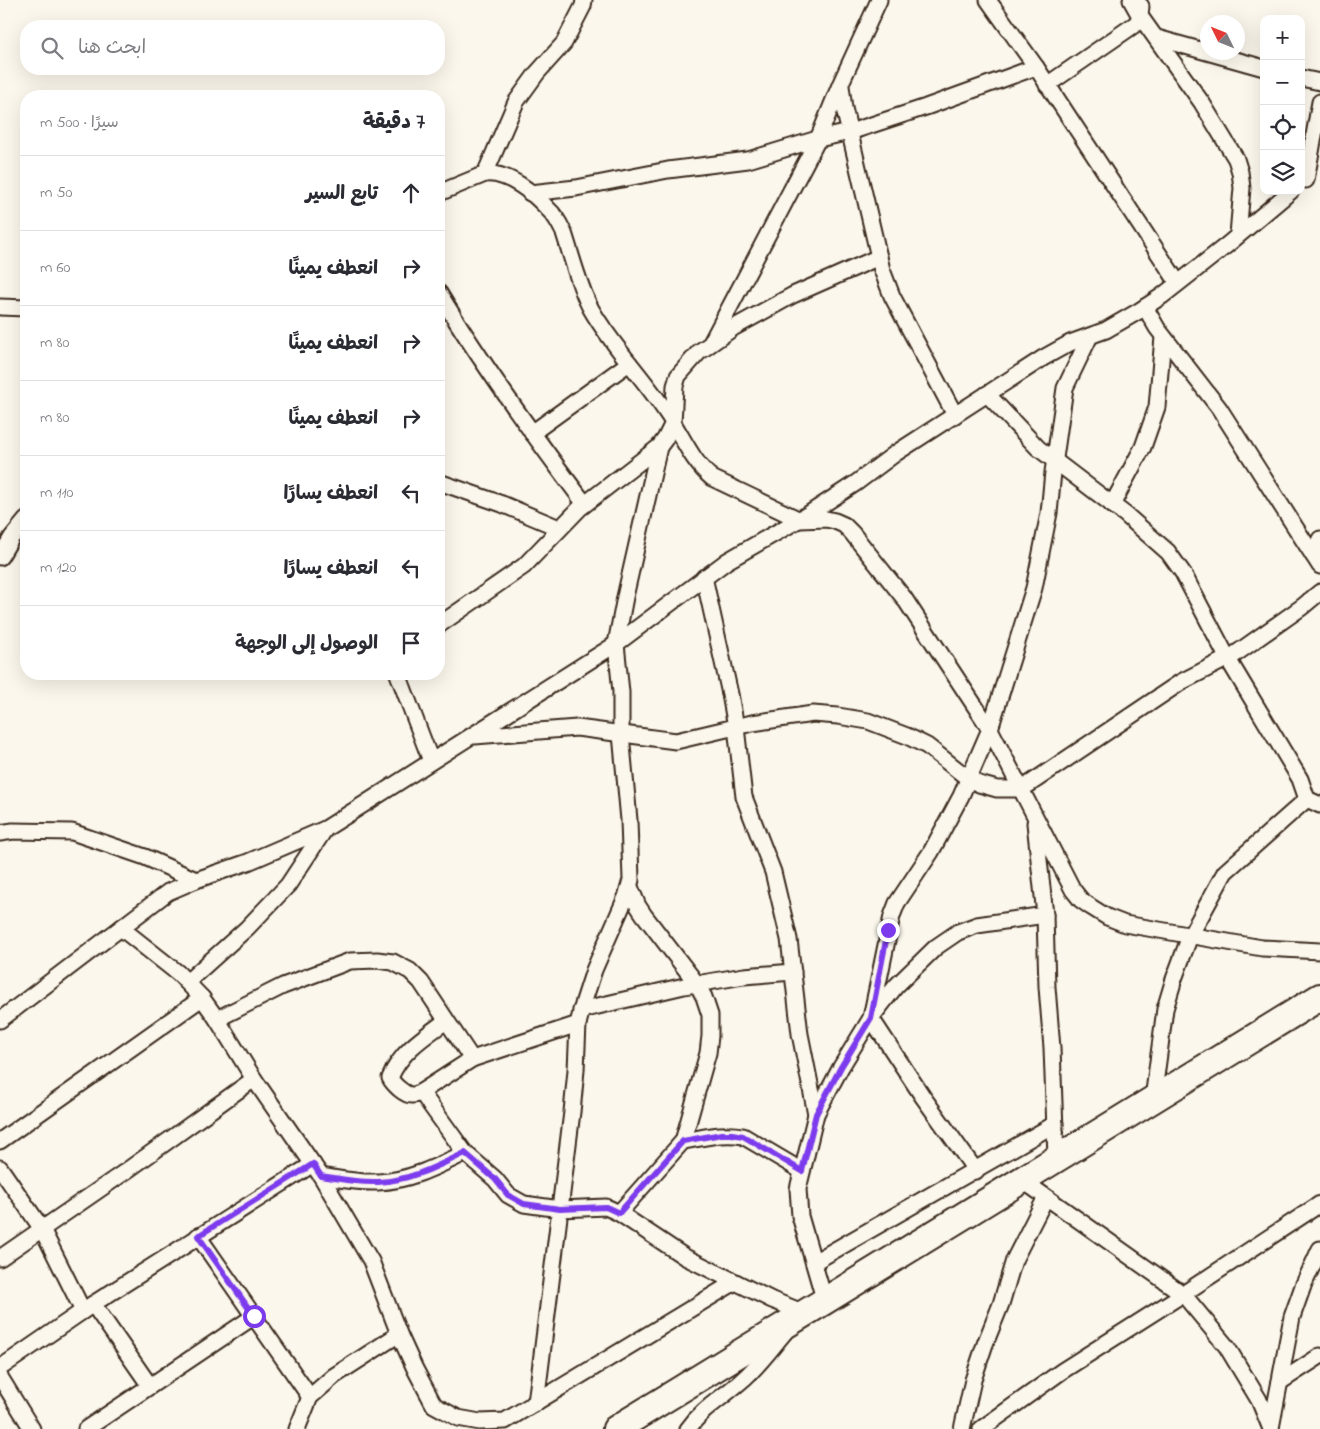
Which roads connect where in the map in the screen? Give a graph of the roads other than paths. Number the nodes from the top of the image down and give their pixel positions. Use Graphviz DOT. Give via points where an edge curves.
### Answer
graph roads {
  1 [pos="584,0"];
  2 [pos="879,0"];
  3 [pos="988,0"];
  4 [pos="1131,0"];
  5 [pos="1142,0"];
  6 [pos="1140,16"];
  7 [pos="1158,38"];
  8 [pos="1036,67"];
  9 [pos="1260,67"];
  10 [pos="1305,79"];
  11 [pos="1320,82"];
  12 [pos="840,85"];
  13 [pos="1048,85"];
  14 [pos="1320,102"];
  15 [pos="850,132"];
  16 [pos="818,139"];
  17 [pos="1320,171"];
  18 [pos="485,174"];
  19 [pos="1305,177"];
  20 [pos="1305,181"];
  21 [pos="445,191"];
  22 [pos="530,192"];
  23 [pos="1286,195"];
  24 [pos="1238,235"];
  25 [pos="879,257"];
  26 [pos="1178,283"];
  27 [pos="445,303"];
  28 [pos="1145,307"];
  29 [pos="0,308"];
  30 [pos="20,308"];
  31 [pos="1090,336"];
  32 [pos="1164,337"];
  33 [pos="710,345"];
  34 [pos="629,363"];
  35 [pos="987,394"];
  36 [pos="954,415"];
  37 [pos="674,423"];
  38 [pos="532,433"];
  39 [pos="659,447"];
  40 [pos="1054,462"];
  41 [pos="445,484"];
  42 [pos="585,504"];
  43 [pos="1112,506"];
  44 [pos="800,520"];
  45 [pos="20,527"];
  46 [pos="559,528"];
  47 [pos="1320,538"];
  48 [pos="0,557"];
  49 [pos="1317,561"];
  50 [pos="704,577"];
  51 [pos="1320,592"];
  52 [pos="445,620"];
  53 [pos="616,644"];
  54 [pos="1228,658"];
  55 [pos="400,680"];
  56 [pos="736,726"];
  57 [pos="990,729"];
  58 [pos="621,734"];
  59 [pos="471,737"];
  60 [pos="431,761"];
  61 [pos="969,779"];
  62 [pos="1022,789"];
  63 [pos="1314,802"];
  64 [pos="1034,812"];
  65 [pos="325,829"];
  66 [pos="0,833"];
  67 [pos="196,880"];
  68 [pos="630,887"];
  69 [pos="1045,915"];
  70 [pos="121,928"];
  71 [pos="1190,936"];
  72 [pos="1320,951"];
  73 [pos="793,972"];
  74 [pos="187,982"];
  75 [pos="697,984"];
  76 [pos="1320,997"];
  77 [pos="202,998"];
  78 [pos="2,1013"];
  79 [pos="580,1017"];
  80 [pos="871,1018"];
  81 [pos="217,1019"];
  82 [pos="446,1021"];
  83 [pos="472,1059"];
  84 [pos="254,1079"];
  85 [pos="422,1092"];
  86 [pos="1153,1099"];
  87 [pos="816,1114"];
  88 [pos="1055,1124"];
  89 [pos="0,1141"];
  90 [pos="683,1141"];
  91 [pos="465,1153"];
  92 [pos="1056,1158"];
  93 [pos="0,1168"];
  94 [pos="317,1170"];
  95 [pos="802,1171"];
  96 [pos="976,1171"];
  97 [pos="1022,1180"];
  98 [pos="1046,1197"];
  99 [pos="1320,1204"];
  100 [pos="560,1209"];
  101 [pos="619,1213"];
  102 [pos="42,1229"];
  103 [pos="198,1236"];
  104 [pos="1320,1249"];
  105 [pos="0,1258"];
  106 [pos="814,1262"];
  107 [pos="735,1282"];
  108 [pos="1183,1294"];
  109 [pos="88,1308"];
  110 [pos="808,1312"];
  111 [pos="254,1316"];
  112 [pos="399,1334"];
  113 [pos="1320,1356"];
  114 [pos="0,1368"];
  115 [pos="0,1377"];
  116 [pos="1280,1382"];
  117 [pos="150,1386"];
  118 [pos="310,1398"];
  119 [pos="536,1403"];
  120 [pos="32,1429"];
  121 [pos="86,1429"];
  122 [pos="297,1429"];
  123 [pos="616,1429"];
  124 [pos="688,1429"];
  125 [pos="962,1429"];
  126 [pos="981,1429"];
  127 [pos="1271,1429"];
  1 -- 18 [label="street" via="564,43 516,102"];
  2 -- 12 [label="street"];
  3 -- 8 [label="street"];
  4 -- 6 [label="street"];
  5 -- 6 [label="street"];
  6 -- 7 [label="street"];
  6 -- 13 [label="street" via="1130,29"];
  7 -- 9 [label="street"];
  7 -- 24 [label="street" via="1236,159 1242,188"];
  8 -- 13 [label="street"];
  8 -- 15 [label="street"];
  10 -- 11 [label="street"];
  12 -- 15 [label="street"];
  12 -- 16 [label="street"];
  13 -- 26 [label="street"];
  14 -- 19 [label="street"];
  15 -- 16 [label="street"];
  15 -- 25 [label="street"];
  16 -- 22 [label="street" via="739,162 668,170 576,188"];
  16 -- 33 [label="street"];
  17 -- 20 [label="street"];
  18 -- 21 [label="street"];
  18 -- 22 [label="street" via="500,174"];
  22 -- 34 [label="street" via="549,209 564,233 591,308"];
  23 -- 24 [label="street"];
  24 -- 26 [label="street"];
  25 -- 33 [label="street" via="793,295 733,328"];
  25 -- 36 [label="street" via="892,296"];
  26 -- 28 [label="street"];
  27 -- 38 [label="street"];
  28 -- 31 [label="street"];
  28 -- 32 [label="street"];
  29 -- 30 [label="street"];
  31 -- 35 [label="street" via="1043,358"];
  31 -- 40 [label="street" via="1066,382"];
  32 -- 43 [label="street" via="1157,407 1143,447"];
  32 -- 49 [label="street" via="1218,408"];
  33 -- 37 [label="street" via="678,376"];
  34 -- 37 [label="street"];
  34 -- 38 [label="street"];
  35 -- 36 [label="street"];
  35 -- 40 [label="street"];
  36 -- 44 [label="street"];
  37 -- 39 [label="street"];
  37 -- 44 [label="street" via="696,462 712,478"];
  38 -- 42 [label="street"];
  39 -- 42 [label="street"];
  39 -- 53 [label="street"];
  40 -- 43 [label="street"];
  40 -- 57 [label="street" via="1049,513 1034,588"];
  41 -- 46 [label="street"];
  42 -- 46 [label="street"];
  43 -- 54 [label="street" via="1168,552 1184,573"];
  44 -- 50 [label="street"];
  44 -- 57 [label="street" via="835,521 852,533 904,598"];
  45 -- 48 [label="street"];
  46 -- 52 [label="street" via="524,566"];
  47 -- 49 [label="street"];
  50 -- 53 [label="street"];
  50 -- 56 [label="street"];
  51 -- 54 [label="street"];
  53 -- 58 [label="street"];
  53 -- 59 [label="street"];
  54 -- 62 [label="street" via="1181,682"];
  54 -- 63 [label="street"];
  55 -- 60 [label="street"];
  56 -- 58 [label="street" via="676,741"];
  56 -- 61 [label="street" via="813,714 868,721 927,746"];
  56 -- 73 [label="street" via="744,797 773,872 789,939"];
  57 -- 61 [label="street"];
  57 -- 62 [label="street"];
  58 -- 59 [label="street" via="570,728"];
  58 -- 68 [label="street" via="629,820"];
  59 -- 60 [label="street"];
  60 -- 65 [label="street"];
  61 -- 62 [label="street" via="997,789"];
  61 -- 80 [label="street" via="931,852 897,903 888,930"];
  62 -- 64 [label="street"];
  63 -- 71 [label="street" via="1225,872"];
  64 -- 69 [label="street"];
  64 -- 71 [label="street" via="1068,882 1081,900 1125,924"];
  65 -- 67 [label="street"];
  65 -- 74 [label="street" via="288,885"];
  66 -- 67 [label="street" via="72,832"];
  67 -- 70 [label="street" via="168,892"];
  68 -- 75 [label="street" via="644,915"];
  68 -- 79 [label="street" via="594,970"];
  69 -- 80 [label="street" via="977,925 948,938 908,973"];
  69 -- 88 [label="street"];
  70 -- 74 [label="street"];
  70 -- 78 [label="street"];
  71 -- 72 [label="street" via="1262,948"];
  71 -- 86 [label="street" via="1165,1009"];
  73 -- 75 [label="street"];
  73 -- 87 [label="street" via="800,1034"];
  74 -- 77 [label="street"];
  75 -- 79 [label="street"];
  75 -- 90 [label="street" via="710,1015 710,1036"];
  76 -- 86 [label="highway"];
  77 -- 81 [label="street"];
  77 -- 89 [label="street"];
  79 -- 83 [label="street"];
  79 -- 100 [label="street"];
  80 -- 87 [label="street"];
  80 -- 96 [label="street"];
  81 -- 82 [label="street" via="283,986 350,961 377,960 393,962 410,971"];
  81 -- 84 [label="street"];
  82 -- 83 [label="street"];
  82 -- 85 [label="street" via="407,1050 390,1078 407,1093"];
  83 -- 85 [label="street"];
  84 -- 94 [label="street"];
  84 -- 102 [label="street"];
  85 -- 91 [label="street"];
  86 -- 92 [label="highway"];
  87 -- 95 [label="street"];
  88 -- 92 [label="street"];
  88 -- 96 [label="street"];
  90 -- 95 [label="street" via="722,1134 743,1136"];
  90 -- 101 [label="street"];
  91 -- 94 [label="street" via="405,1178 379,1182 354,1182"];
  91 -- 100 [label="street" via="508,1195 524,1204"];
  92 -- 97 [label="highway"];
  93 -- 102 [label="street"];
  94 -- 103 [label="street"];
  94 -- 112 [label="street" via="371,1261"];
  95 -- 106 [label="street" via="798,1189 799,1209"];
  96 -- 106 [label="street"];
  97 -- 98 [label="street"];
  97 -- 110 [label="highway"];
  98 -- 108 [label="street"];
  98 -- 125 [label="street" via="1014,1260 973,1380"];
  99 -- 108 [label="street"];
  100 -- 101 [label="street" via="606,1207"];
  100 -- 119 [label="street"];
  101 -- 107 [label="street" via="685,1257"];
  102 -- 105 [label="street"];
  102 -- 109 [label="street"];
  103 -- 109 [label="street"];
  103 -- 111 [label="street"];
  104 -- 116 [label="street" via="1292,1317"];
  106 -- 110 [label="street"];
  107 -- 110 [label="street"];
  107 -- 119 [label="street"];
  108 -- 126 [label="street" via="1062,1370"];
  108 -- 127 [label="street" via="1227,1347 1259,1400"];
  109 -- 114 [label="street"];
  109 -- 117 [label="street"];
  110 -- 123 [label="highway"];
  110 -- 124 [label="street" via="758,1366 696,1418"];
  111 -- 117 [label="street"];
  111 -- 118 [label="street"];
  112 -- 118 [label="street" via="334,1376"];
  112 -- 119 [label="street" via="434,1405 444,1412 480,1422 505,1420"];
  113 -- 116 [label="street"];
  115 -- 120 [label="street"];
  116 -- 127 [label="street"];
  117 -- 121 [label="street"];
  118 -- 122 [label="street"];
}
